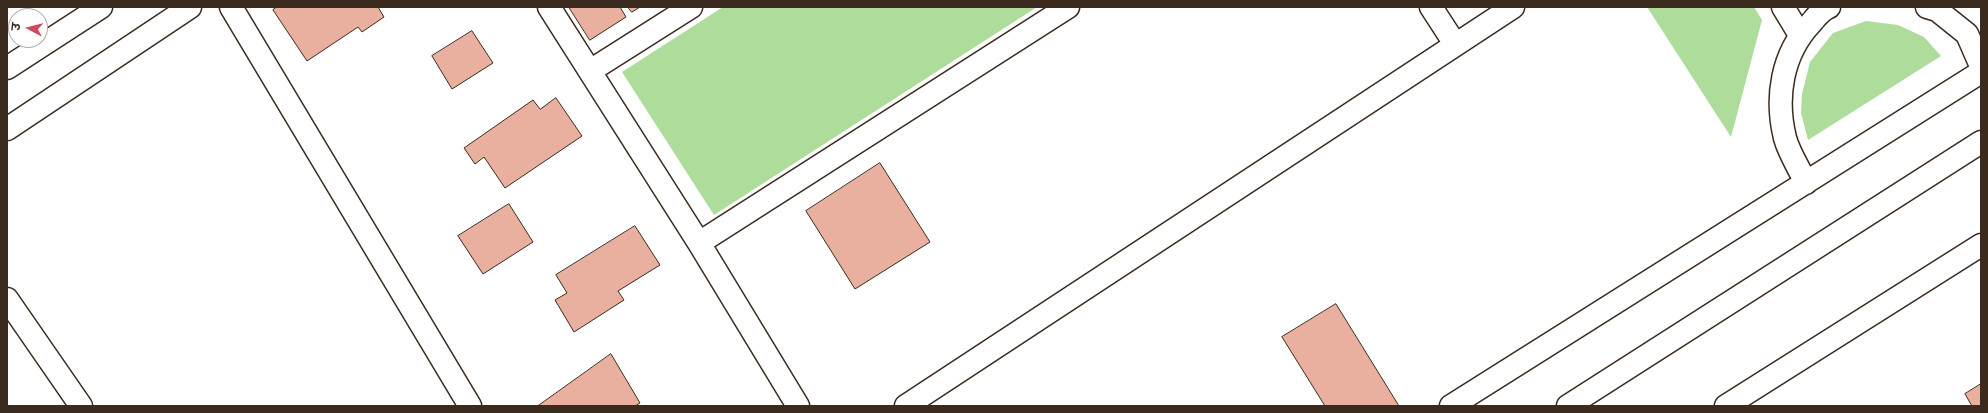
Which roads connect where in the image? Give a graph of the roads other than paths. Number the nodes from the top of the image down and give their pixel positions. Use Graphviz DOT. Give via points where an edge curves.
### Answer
graph roads {
  1 [pos="101,7"];
  2 [pos="190,7"];
  3 [pos="231,7"];
  4 [pos="549,7"];
  5 [pos="691,7"];
  6 [pos="1068,7"];
  7 [pos="1431,7"];
  8 [pos="1513,7"];
  9 [pos="1783,7"];
  10 [pos="1830,7"];
  11 [pos="1927,7"];
  12 [pos="1800,35"];
  13 [pos="1454,44"];
  14 [pos="1981,66"];
  15 [pos="7,68"];
  16 [pos="590,71"];
  17 [pos="1981,72"];
  18 [pos="7,129"];
  19 [pos="1981,142"];
  20 [pos="1806,182"];
  21 [pos="699,243"];
  22 [pos="1981,245"];
  23 [pos="7,299"];
  24 [pos="81,406"];
  25 [pos="470,406"];
  26 [pos="798,406"];
  27 [pos="906,406"];
  28 [pos="1451,406"];
  29 [pos="1568,406"];
  30 [pos="1726,406"];
  1 -- 15 [label="street"];
  2 -- 18 [label="street"];
  3 -- 25 [label="street"];
  4 -- 16 [label="street"];
  5 -- 16 [label="street"];
  6 -- 21 [label="street"];
  7 -- 13 [label="street"];
  8 -- 13 [label="street"];
  9 -- 12 [label="street"];
  10 -- 12 [label="street" via="1823,10"];
  11 -- 14 [label="street" via="1937,10 1967,34"];
  12 -- 20 [label="street" via="1786,62 1780,100 1785,139"];
  13 -- 27 [label="street"];
  16 -- 21 [label="street"];
  17 -- 20 [label="street"];
  19 -- 29 [label="street"];
  20 -- 28 [label="street"];
  21 -- 26 [label="street"];
  22 -- 30 [label="street"];
  23 -- 24 [label="street"];
}
